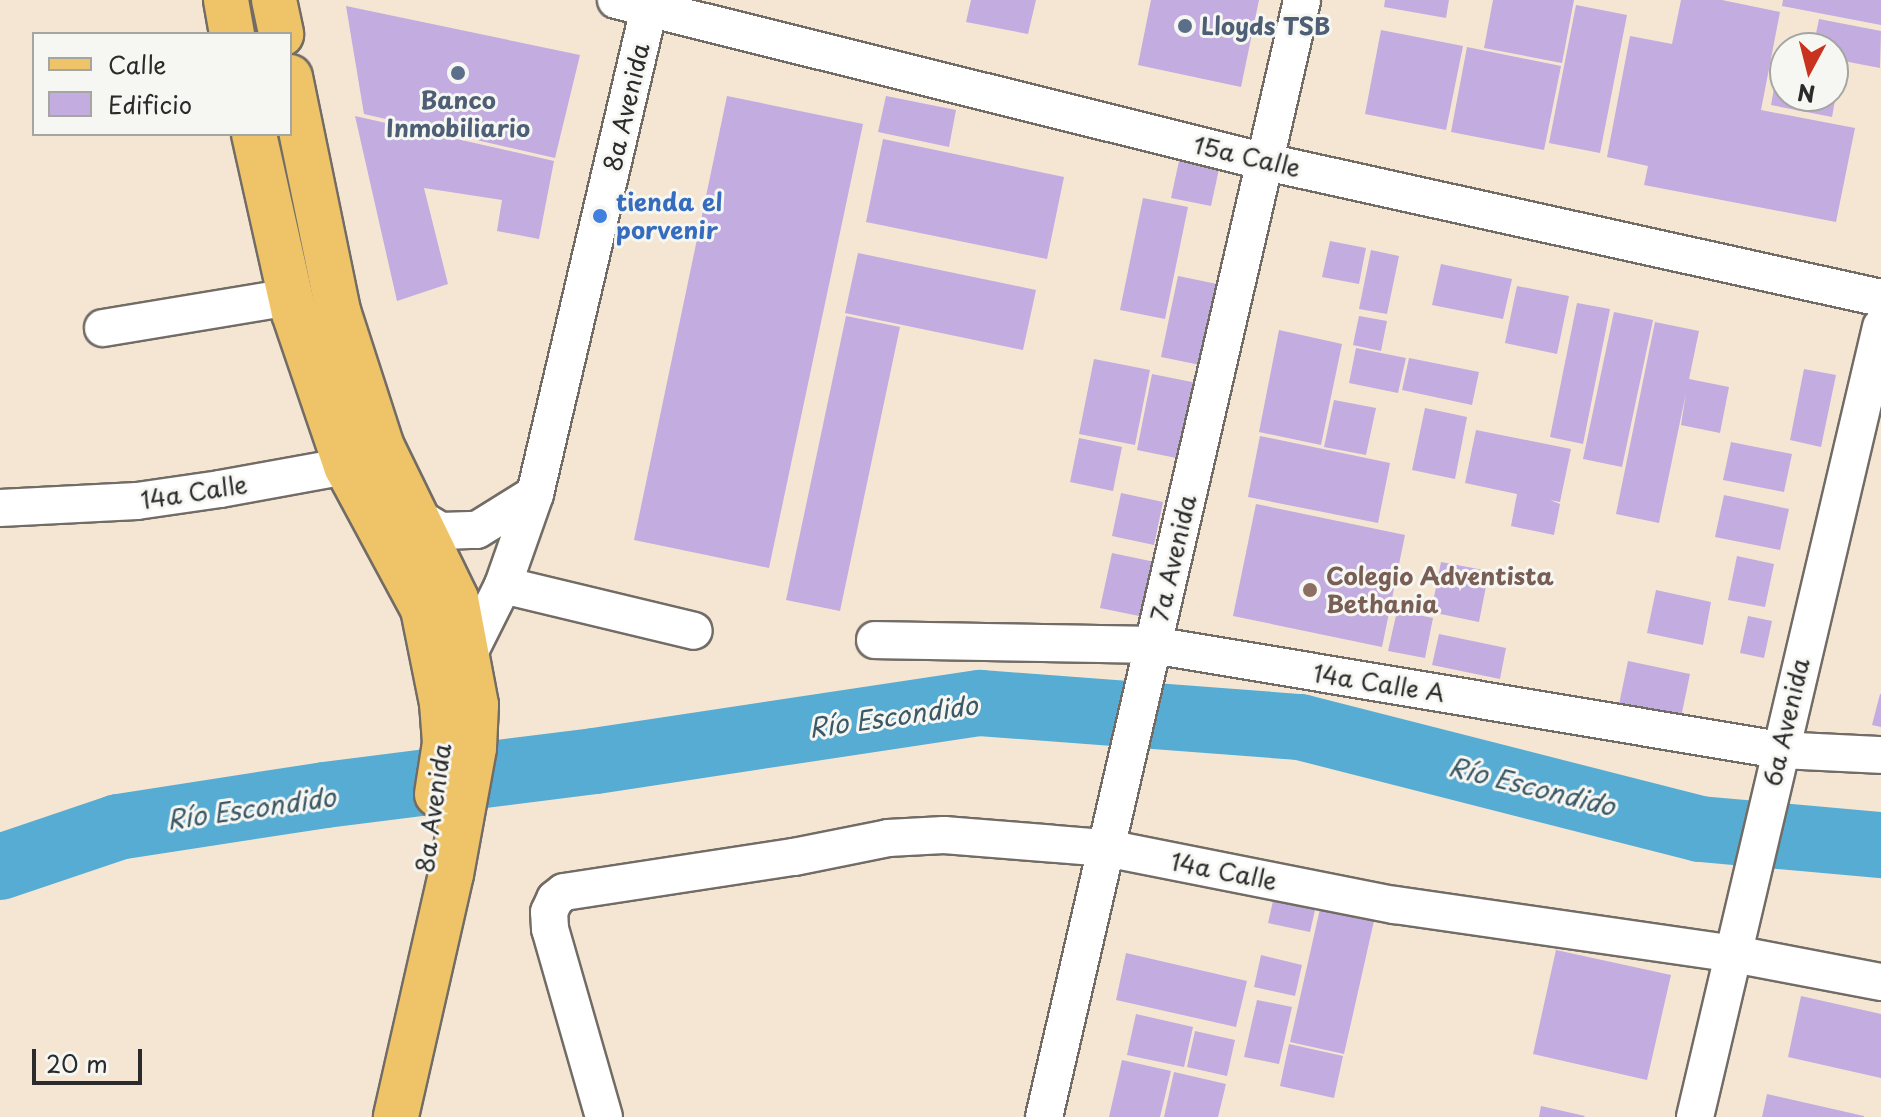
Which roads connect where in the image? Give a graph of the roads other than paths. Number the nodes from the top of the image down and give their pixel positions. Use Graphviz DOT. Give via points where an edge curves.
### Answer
graph roads {
  1 [pos="226,0"];
  2 [pos="274,0"];
  3 [pos="1302,0"];
  4 [pos="638,3"];
  5 [pos="232,32"];
  6 [pos="281,32"];
  7 [pos="292,87"];
  8 [pos="254,136"];
  9 [pos="1262,161"];
  10 [pos="290,297"];
  11 [pos="1881,298"];
  12 [pos="1881,327"];
  13 [pos="103,328"];
  14 [pos="364,457"];
  15 [pos="535,494"];
  16 [pos="0,508"];
  17 [pos="419,518"];
  18 [pos="503,585"];
  19 [pos="694,631"];
  20 [pos="875,640"];
  21 [pos="468,655"];
  22 [pos="1150,660"];
  23 [pos="459,746"];
  24 [pos="1778,754"];
  25 [pos="1881,755"];
  26 [pos="1106,848"];
  27 [pos="438,870"];
  28 [pos="1738,939"];
  29 [pos="1881,982"];
  30 [pos="367,1117"];
  31 [pos="396,1117"];
  32 [pos="604,1117"];
  33 [pos="1044,1117"];
  34 [pos="1695,1117"];
  1 -- 5 [label="main road"];
  2 -- 6 [label="main road"];
  3 -- 9 [label="street, 7a Avenida"];
  4 -- 9 [label="street, 15a Calle"];
  4 -- 15 [label="street, 8a Avenida"];
  7 -- 14 [label="main road"];
  8 -- 10 [label="main road"];
  9 -- 11 [label="street, 15a Calle"];
  9 -- 22 [label="street, 7a Avenida"];
  10 -- 13 [label="street"];
  10 -- 14 [label="main road"];
  12 -- 24 [label="street, 6a Avenida"];
  14 -- 16 [label="street, 14a Calle" via="137,501"];
  14 -- 17 [label="main road, 8a Avenida"];
  14 -- 23 [label="main road, 8a Avenida" via="423,609 442,703"];
  15 -- 17 [label="street" via="477,530 441,531"];
  15 -- 18 [label="street, 8a Avenida"];
  17 -- 21 [label="main road, 8a Avenida" via="456,599"];
  18 -- 19 [label="street"];
  18 -- 21 [label="street, 8a Avenida"];
  20 -- 22 [label="street, 14a Calle A"];
  21 -- 23 [label="main road, 8a Avenida" via="476,705"];
  22 -- 24 [label="street, 14a Calle A"];
  22 -- 26 [label="street, 7a Avenida"];
  23 -- 27 [label="main road, 8a Avenida"];
  24 -- 25 [label="street, 14a Calle A"];
  24 -- 28 [label="street, 6a Avenida"];
  26 -- 28 [label="street, 14a Calle" via="1395,905"];
  26 -- 32 [label="street, 14a Calle" via="944,835 888,838 564,892 549,912 550,929"];
  26 -- 33 [label="street, 7a Avenida"];
  27 -- 30 [label="main road, 8a Avenida"];
  27 -- 31 [label="main road, 8a Avenida"];
  28 -- 29 [label="street, 14a Calle"];
  28 -- 34 [label="street, 6a Avenida"];
}
